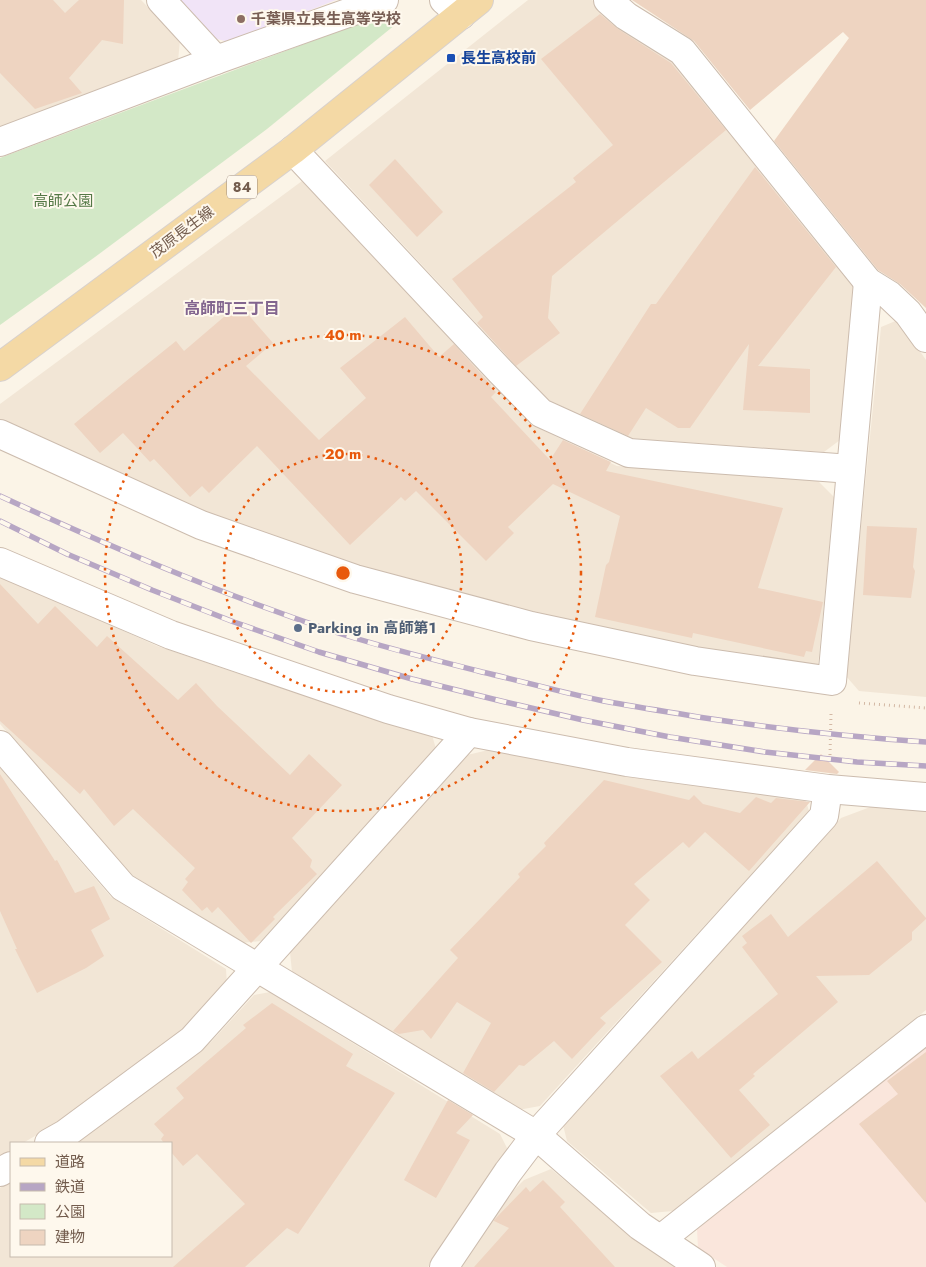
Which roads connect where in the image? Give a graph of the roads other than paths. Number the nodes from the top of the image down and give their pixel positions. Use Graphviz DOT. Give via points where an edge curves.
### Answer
graph roads {
  1 [pos="161,0"];
  2 [pos="384,0"];
  3 [pos="608,0"];
  4 [pos="461,5"];
  5 [pos="216,60"];
  6 [pos="0,142"];
  7 [pos="294,150"];
  8 [pos="868,282"];
  9 [pos="926,338"];
  10 [pos="0,367"];
  11 [pos="0,434"];
  12 [pos="851,469"];
  13 [pos="0,562"];
  14 [pos="469,732"];
  15 [pos="0,746"];
  16 [pos="828,788"];
  17 [pos="926,797"];
  18 [pos="257,967"];
  19 [pos="926,1030"];
  20 [pos="536,1135"];
  21 [pos="50,1142"];
  22 [pos="661,1240"];
  23 [pos="444,1267"];
  24 [pos="701,1267"];
  1 -- 5 [label="street"];
  2 -- 5 [label="street"];
  3 -- 8 [label="street" via="626,16 682,51"];
  4 -- 7 [label="main road, 茂原長生線 / 84"];
  5 -- 6 [label="street"];
  7 -- 10 [label="main road, 茂原長生線 / 84"];
  7 -- 12 [label="street" via="541,413 629,453"];
  8 -- 9 [label="street" via="908,312"];
  8 -- 12 [label="street"];
  11 -- 12 [label="street" via="201,525 355,579 531,626 695,661 832,681"];
  13 -- 14 [label="street" via="171,635 388,709"];
  14 -- 16 [label="street" via="628,762"];
  14 -- 18 [label="street"];
  15 -- 18 [label="street" via="123,888"];
  16 -- 17 [label="street"];
  16 -- 20 [label="street" via="824,816"];
  18 -- 20 [label="street"];
  18 -- 21 [label="street" via="192,1040"];
  19 -- 22 [label="street"];
  20 -- 22 [label="street" via="640,1226"];
  20 -- 23 [label="street"];
  22 -- 24 [label="street"];
}
